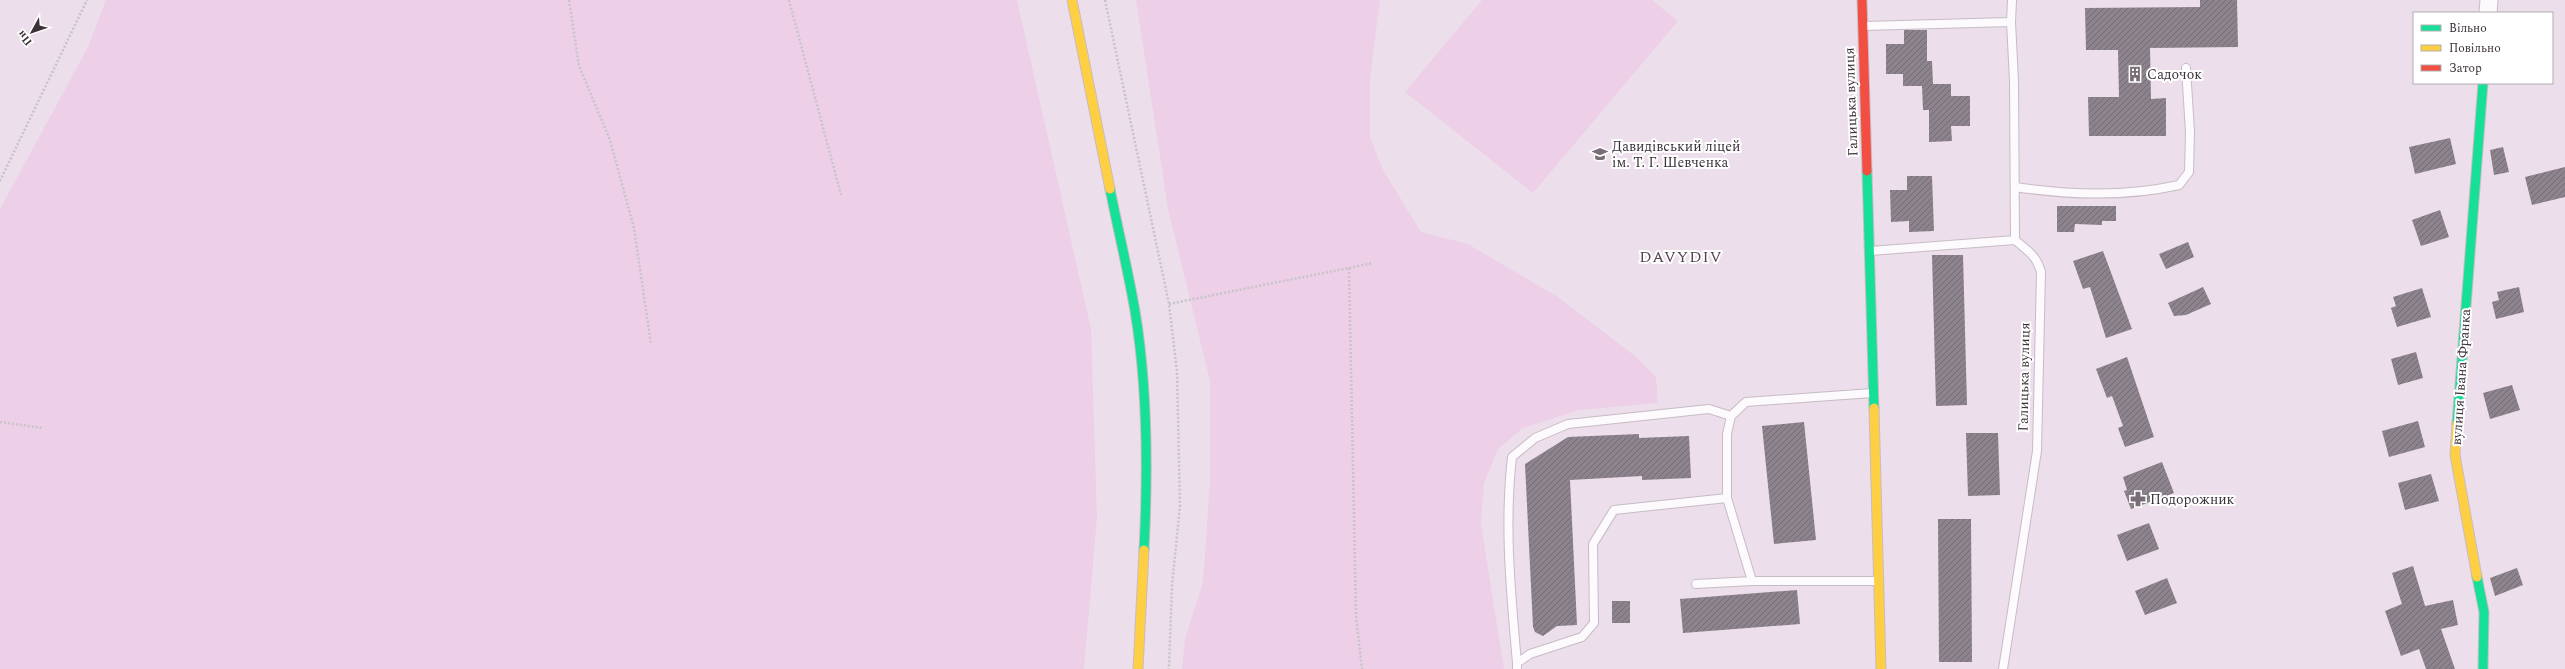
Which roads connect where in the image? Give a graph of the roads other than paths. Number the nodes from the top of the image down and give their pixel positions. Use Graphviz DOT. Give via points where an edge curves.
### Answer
graph roads {
  1 [pos="1072,0"];
  2 [pos="1862,0"];
  3 [pos="2012,0"];
  4 [pos="2489,0"];
  5 [pos="2488,12"];
  6 [pos="2011,22"];
  7 [pos="1862,26"];
  8 [pos="2186,68"];
  9 [pos="2483,84"];
  10 [pos="2015,187"];
  11 [pos="2015,240"];
  12 [pos="1869,251"];
  13 [pos="1872,393"];
  14 [pos="1731,416"];
  15 [pos="1727,498"];
  16 [pos="1752,581"];
  17 [pos="1879,581"];
  18 [pos="1696,584"];
  19 [pos="1517,666"];
  20 [pos="1138,669"];
  21 [pos="1880,669"];
  22 [pos="2003,669"];
  23 [pos="2483,669"];
  1 -- 20 [label="street" via="1135,312 1143,379 1147,499"];
  2 -- 7 [label="street, Галицька вулиця"];
  3 -- 6 [label="lane"];
  4 -- 5 [label="street"];
  6 -- 7 [label="lane"];
  6 -- 10 [label="lane"];
  7 -- 12 [label="street, Галицька вулиця"];
  8 -- 10 [label="lane" via="2190,132 2189,172 2179,185 2159,190 2062,194"];
  9 -- 23 [label="street, вулиця Івана Франка" via="2455,455 2484,612"];
  10 -- 11 [label="lane"];
  11 -- 12 [label="lane"];
  11 -- 22 [label="lane, Галицька вулиця" via="2032,252 2041,272 2037,451"];
  12 -- 13 [label="street, Галицька вулиця"];
  13 -- 14 [label="lane" via="1746,402"];
  13 -- 17 [label="street, Галицька вулиця"];
  14 -- 15 [label="lane" via="1727,434"];
  14 -- 19 [label="lane" via="1709,409 1568,424 1535,438 1512,457 1508,488 1508,566"];
  15 -- 16 [label="lane"];
  15 -- 19 [label="lane" via="1614,510 1593,544 1594,623 1582,637 1530,654"];
  16 -- 17 [label="lane"];
  16 -- 18 [label="lane"];
  17 -- 21 [label="street, Галицька вулиця"];
}
